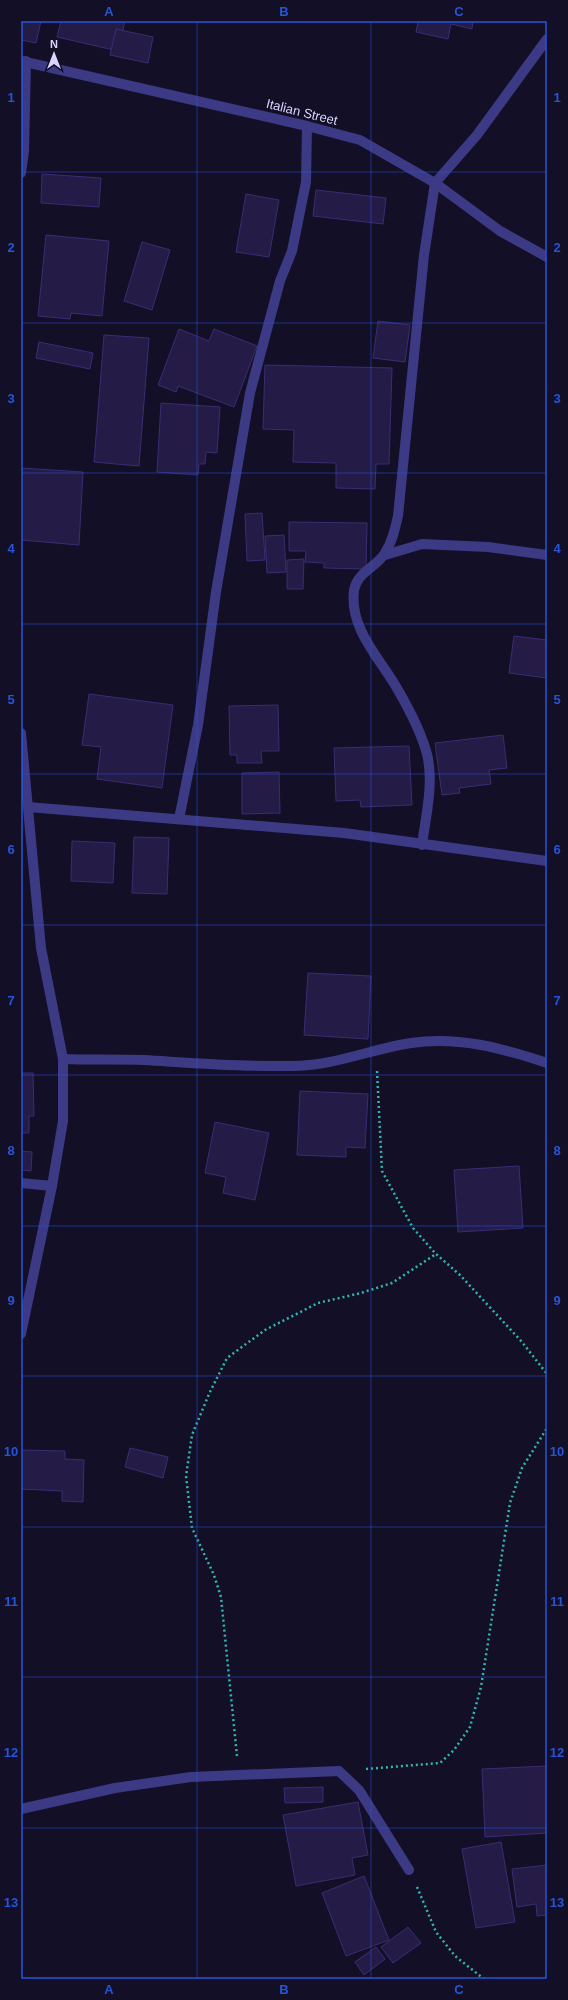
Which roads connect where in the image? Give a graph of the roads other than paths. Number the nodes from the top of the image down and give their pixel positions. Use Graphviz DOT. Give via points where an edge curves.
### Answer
graph roads {
  1 [pos="547,39"];
  2 [pos="23,61"];
  3 [pos="307,126"];
  4 [pos="21,173"];
  5 [pos="435,184"];
  6 [pos="547,257"];
  7 [pos="385,555"];
  8 [pos="547,555"];
  9 [pos="21,733"];
  10 [pos="28,807"];
  11 [pos="178,819"];
  12 [pos="422,845"];
  13 [pos="547,861"];
  14 [pos="62,1059"];
  15 [pos="547,1062"];
  16 [pos="21,1183"];
  17 [pos="52,1186"];
  18 [pos="21,1334"];
  19 [pos="21,1810"];
  20 [pos="409,1870"];
  1 -- 5 [label="street" via="477,135"];
  2 -- 3 [label="street, Italian Street"];
  2 -- 4 [label="street" via="24,151"];
  3 -- 5 [label="street, Italian Street" via="360,140"];
  3 -- 11 [label="street" via="306,182 292,251 280,281 250,393 217,584 198,725"];
  5 -- 6 [label="street, Italian Street" via="500,231"];
  5 -- 7 [label="street" via="424,254 398,516"];
  7 -- 8 [label="street" via="422,544"];
  7 -- 12 [label="street" via="366,570 354,587 353,606 358,626 398,690 427,753 430,773"];
  9 -- 10 [label="street"];
  10 -- 11 [label="street"];
  10 -- 14 [label="street" via="41,948"];
  11 -- 12 [label="street" via="344,833"];
  12 -- 13 [label="street"];
  14 -- 15 [label="street" via="294,1066 329,1063 375,1050 439,1040 477,1043"];
  14 -- 17 [label="street" via="62,1121"];
  16 -- 17 [label="street"];
  17 -- 18 [label="street"];
  19 -- 20 [label="street" via="115,1788 191,1777 339,1771 358,1790"];
}
